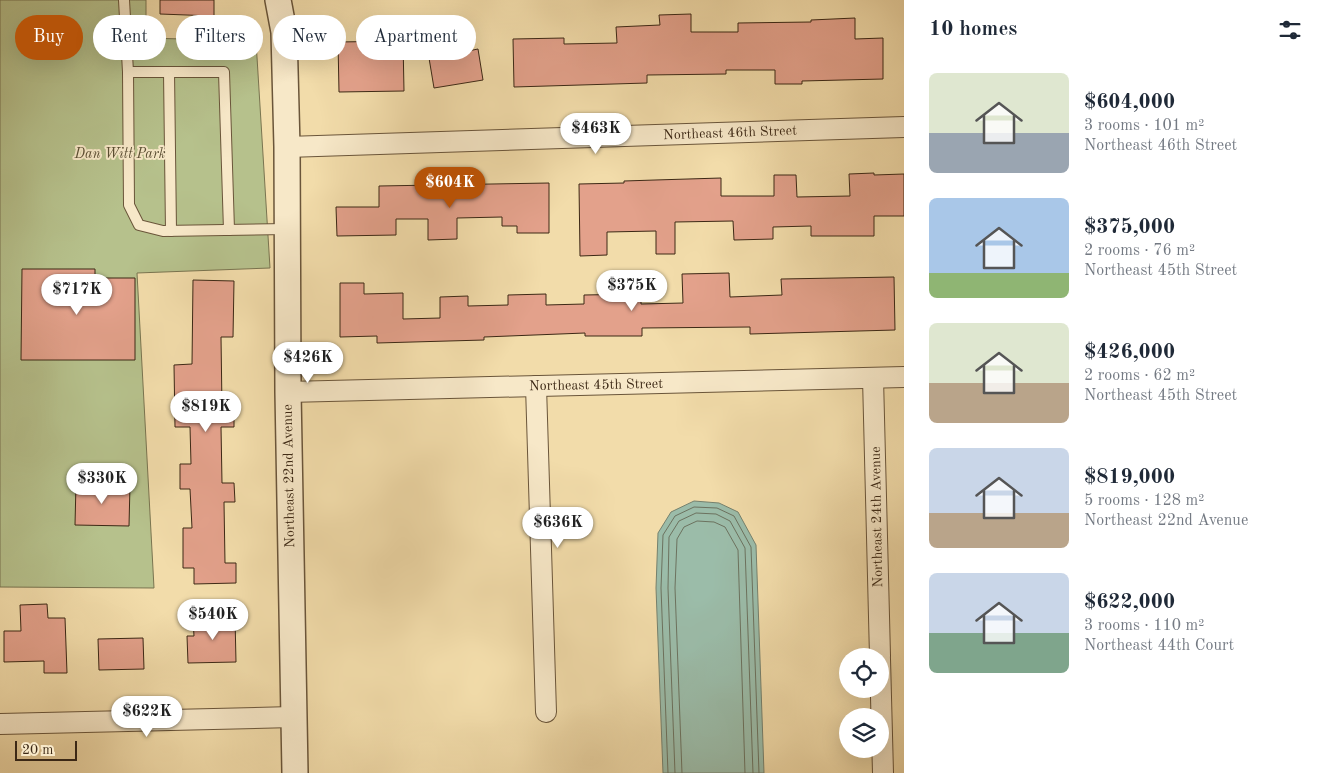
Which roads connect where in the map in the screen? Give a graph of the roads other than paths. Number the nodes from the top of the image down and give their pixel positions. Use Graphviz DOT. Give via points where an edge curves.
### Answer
graph roads {
  1 [pos="124,0"];
  2 [pos="278,0"];
  3 [pos="128,72"];
  4 [pos="169,72"];
  5 [pos="904,127"];
  6 [pos="287,147"];
  7 [pos="287,229"];
  8 [pos="229,230"];
  9 [pos="171,231"];
  10 [pos="904,377"];
  11 [pos="873,378"];
  12 [pos="536,386"];
  13 [pos="288,392"];
  14 [pos="880,648"];
  15 [pos="881,698"];
  16 [pos="546,712"];
  17 [pos="293,717"];
  18 [pos="0,724"];
  19 [pos="295,773"];
  20 [pos="883,773"];
  1 -- 3 [label="lane"];
  2 -- 6 [label="street, Northeast 22nd Avenue" via="284,32"];
  3 -- 4 [label="lane"];
  3 -- 9 [label="lane" via="129,205 139,225"];
  4 -- 8 [label="lane" via="224,72"];
  4 -- 9 [label="lane"];
  5 -- 6 [label="street, Northeast 46th Street"];
  6 -- 7 [label="street, Northeast 22nd Avenue"];
  7 -- 8 [label="lane"];
  7 -- 13 [label="street, Northeast 22nd Avenue"];
  8 -- 9 [label="lane"];
  10 -- 11 [label="street, Northeast 45th Street"];
  11 -- 12 [label="street, Northeast 45th Street"];
  11 -- 14 [label="street, Northeast 24th Avenue"];
  12 -- 13 [label="street, Northeast 45th Street"];
  12 -- 16 [label="street"];
  13 -- 17 [label="street, Northeast 22nd Avenue"];
  15 -- 20 [label="street, Northeast 24th Avenue"];
  17 -- 18 [label="street"];
  17 -- 19 [label="street, Northeast 22nd Avenue"];
}
